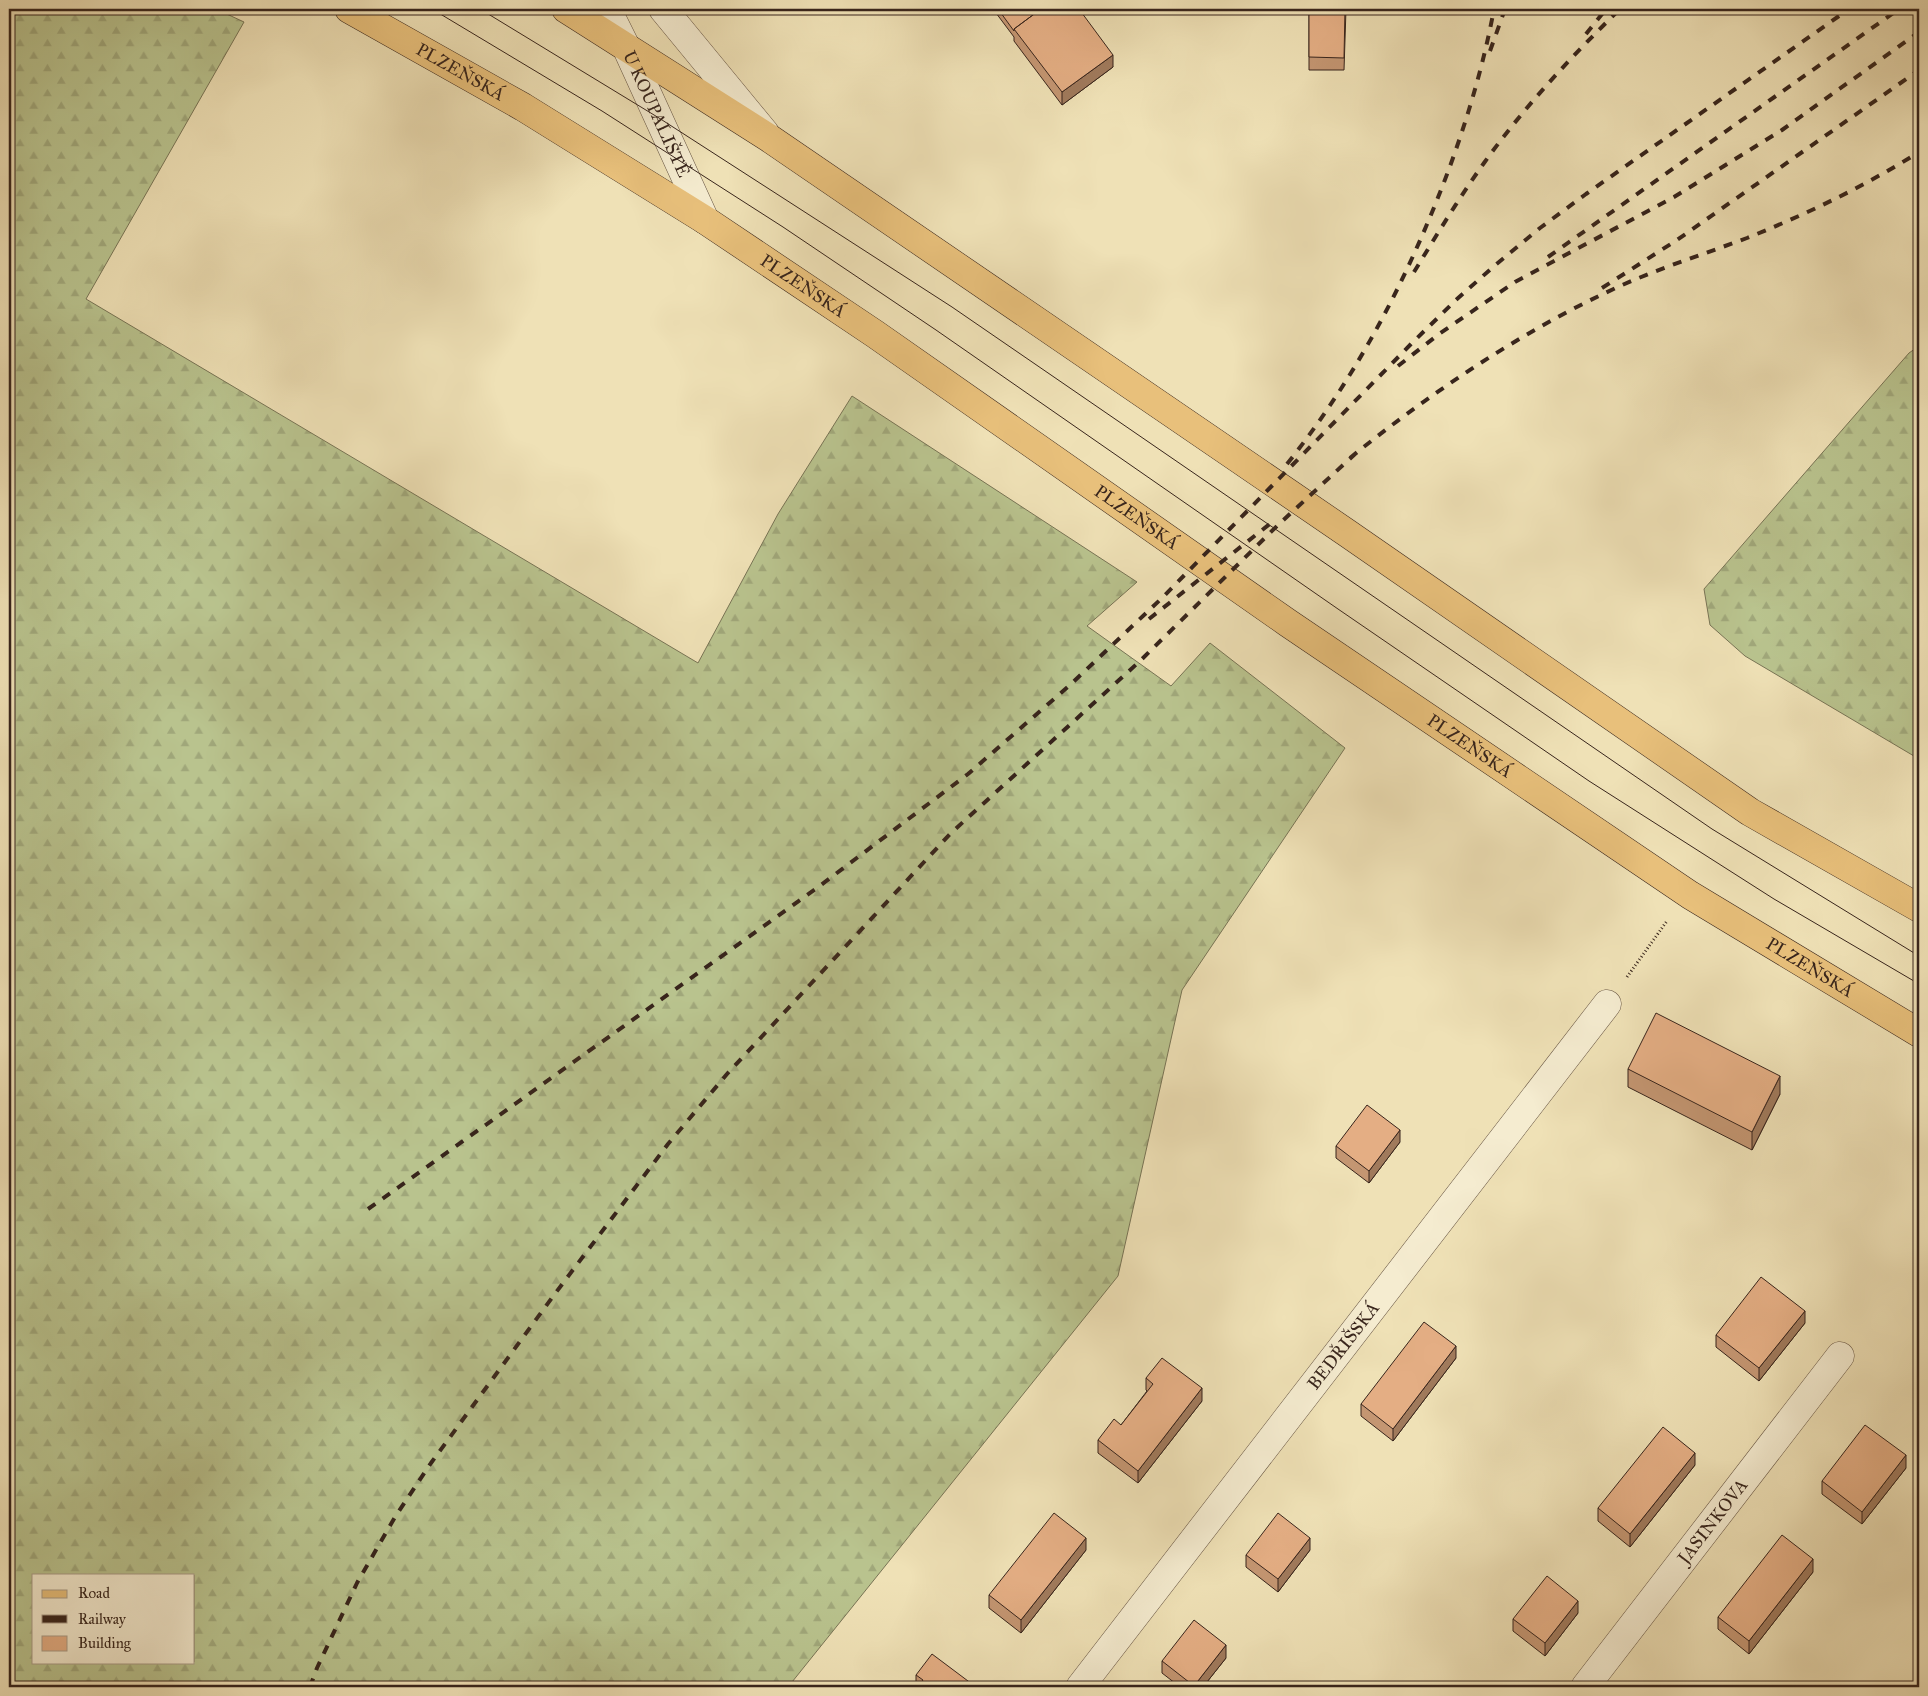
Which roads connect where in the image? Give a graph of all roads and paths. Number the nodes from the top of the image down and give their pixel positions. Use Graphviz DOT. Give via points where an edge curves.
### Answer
graph roads {
  1 [pos="349,9"];
  2 [pos="566,9"];
  3 [pos="607,9"];
  4 [pos="663,9"];
  5 [pos="627,49"];
  6 [pos="769,138"];
  7 [pos="705,220"];
  8 [pos="1919,908"];
  9 [pos="1670,918"];
  10 [pos="1607,1004"];
  11 [pos="1919,1033"];
  12 [pos="1840,1356"];
  13 [pos="1080,1687"];
  14 [pos="1584,1687"];
  1 -- 7 [label="main road, PLZEŇSKÁ" via="523,107"];
  2 -- 5 [label="main road"];
  3 -- 5 [label="street, U KOUPALIŠTĚ"];
  4 -- 6 [label="street"];
  5 -- 6 [label="main road"];
  5 -- 7 [label="street, U KOUPALIŠTĚ"];
  6 -- 8 [label="main road" via="1750,812"];
  7 -- 11 [label="main road, PLZEŇSKÁ" via="875,334 1288,623 1690,895"];
  9 -- 10 [label="path"];
  10 -- 13 [label="street, BEDŘIŠSKÁ"];
  12 -- 14 [label="street, JASINKOVA"];
}
